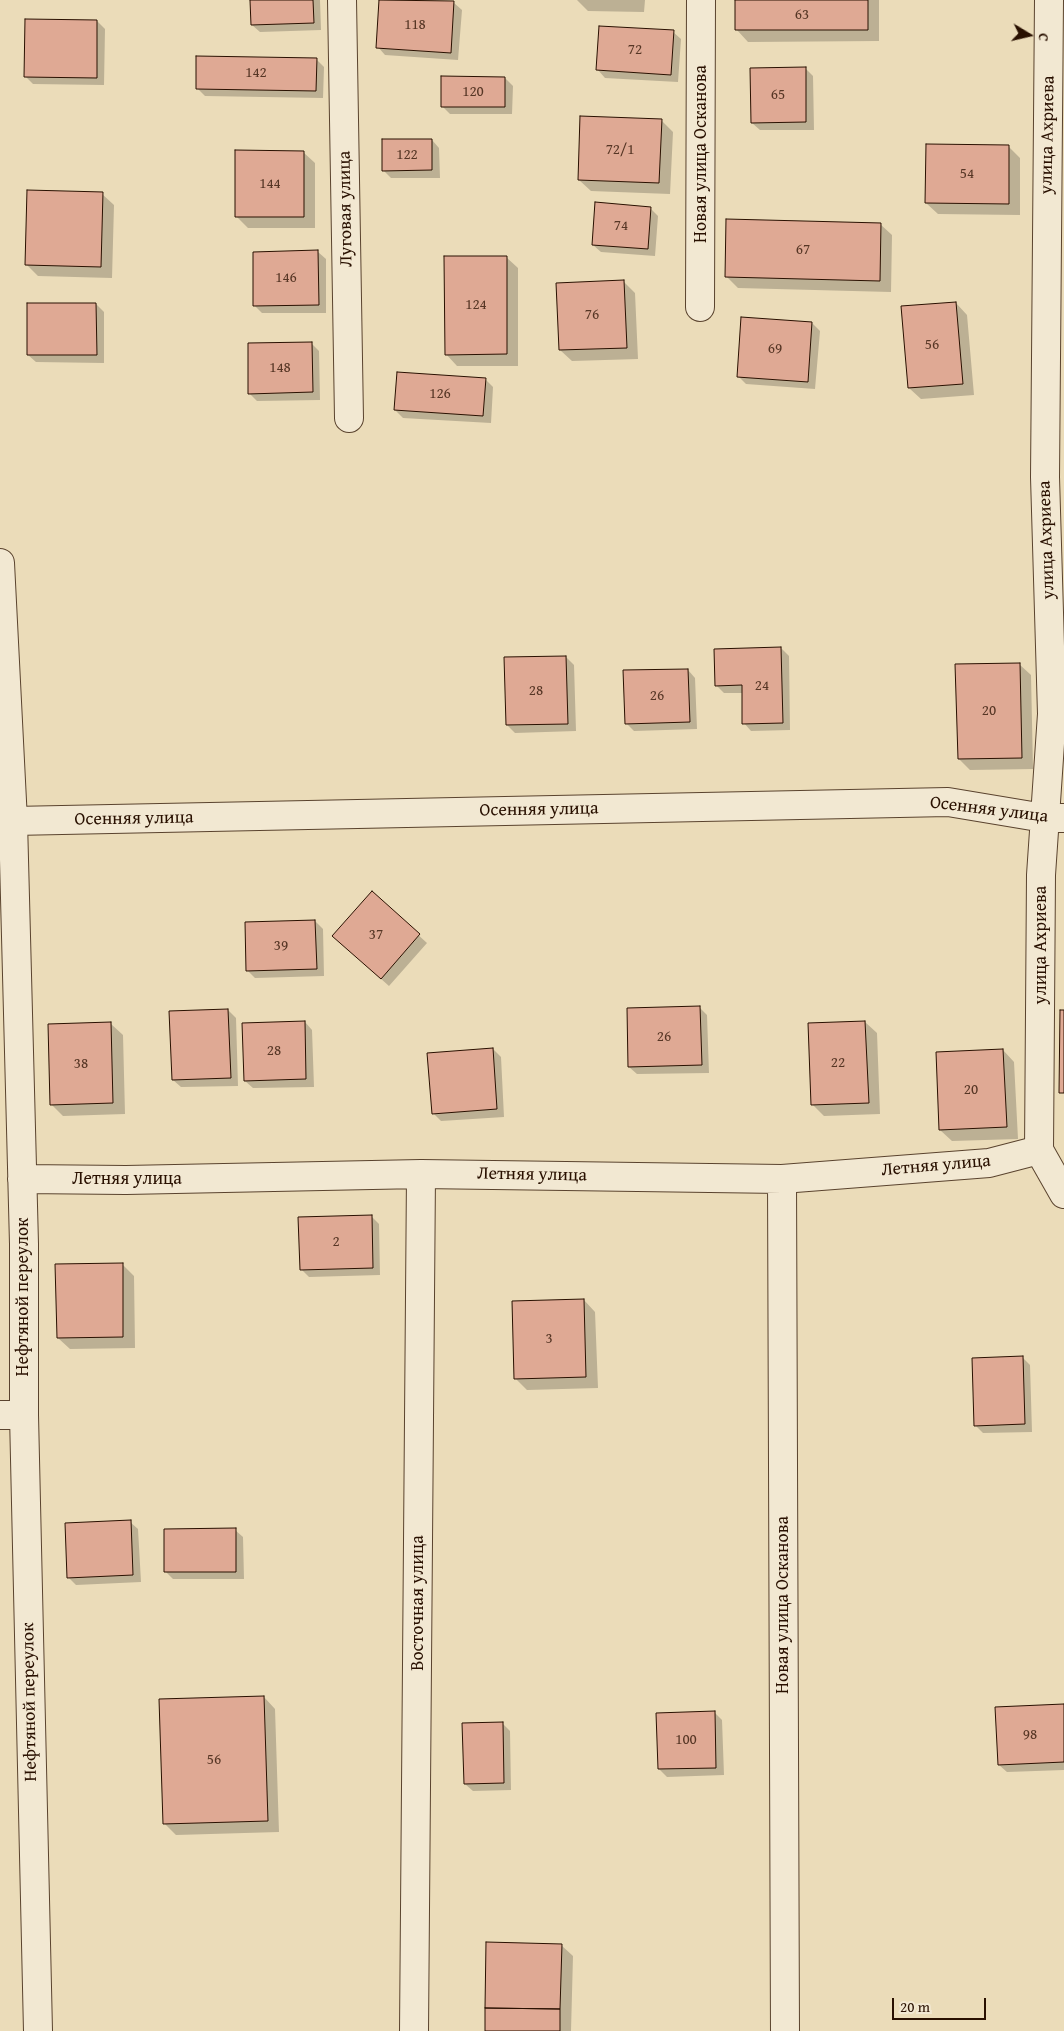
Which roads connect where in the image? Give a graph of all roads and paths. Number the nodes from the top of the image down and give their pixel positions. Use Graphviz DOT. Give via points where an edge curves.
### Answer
graph roads {
  1 [pos="342,0"];
  2 [pos="701,0"];
  3 [pos="1049,0"];
  4 [pos="700,308"];
  5 [pos="349,418"];
  6 [pos="1054,450"];
  7 [pos="0,564"];
  8 [pos="1054,818"];
  9 [pos="13,821"];
  10 [pos="1040,1150"];
  11 [pos="421,1174"];
  12 [pos="22,1179"];
  13 [pos="782,1179"];
  14 [pos="1064,1194"];
  15 [pos="12,1415"];
  16 [pos="38,2031"];
  17 [pos="414,2031"];
  18 [pos="785,2031"];
  1 -- 5 [label="street, Луговая улица"];
  2 -- 4 [label="street, Новая улица Осканова"];
  3 -- 6 [label="street, улица Ахриева"];
  6 -- 8 [label="street, улица Ахриева"];
  7 -- 9 [label="street, Нефтяной переулок"];
  8 -- 9 [label="street, Осенняя улица" via="948,802"];
  8 -- 10 [label="street, улица Ахриева" via="1041,875"];
  9 -- 12 [label="street, Нефтяной переулок"];
  10 -- 13 [label="street, Летняя улица" via="989,1163"];
  10 -- 14 [label="street, улица Ахриева"];
  11 -- 12 [label="street, Летняя улица"];
  11 -- 13 [label="street, Летняя улица"];
  11 -- 17 [label="street, Восточная улица"];
  12 -- 15 [label="street, Нефтяной переулок"];
  13 -- 18 [label="street, Новая улица Осканова"];
  15 -- 16 [label="street, Нефтяной переулок"];
}
